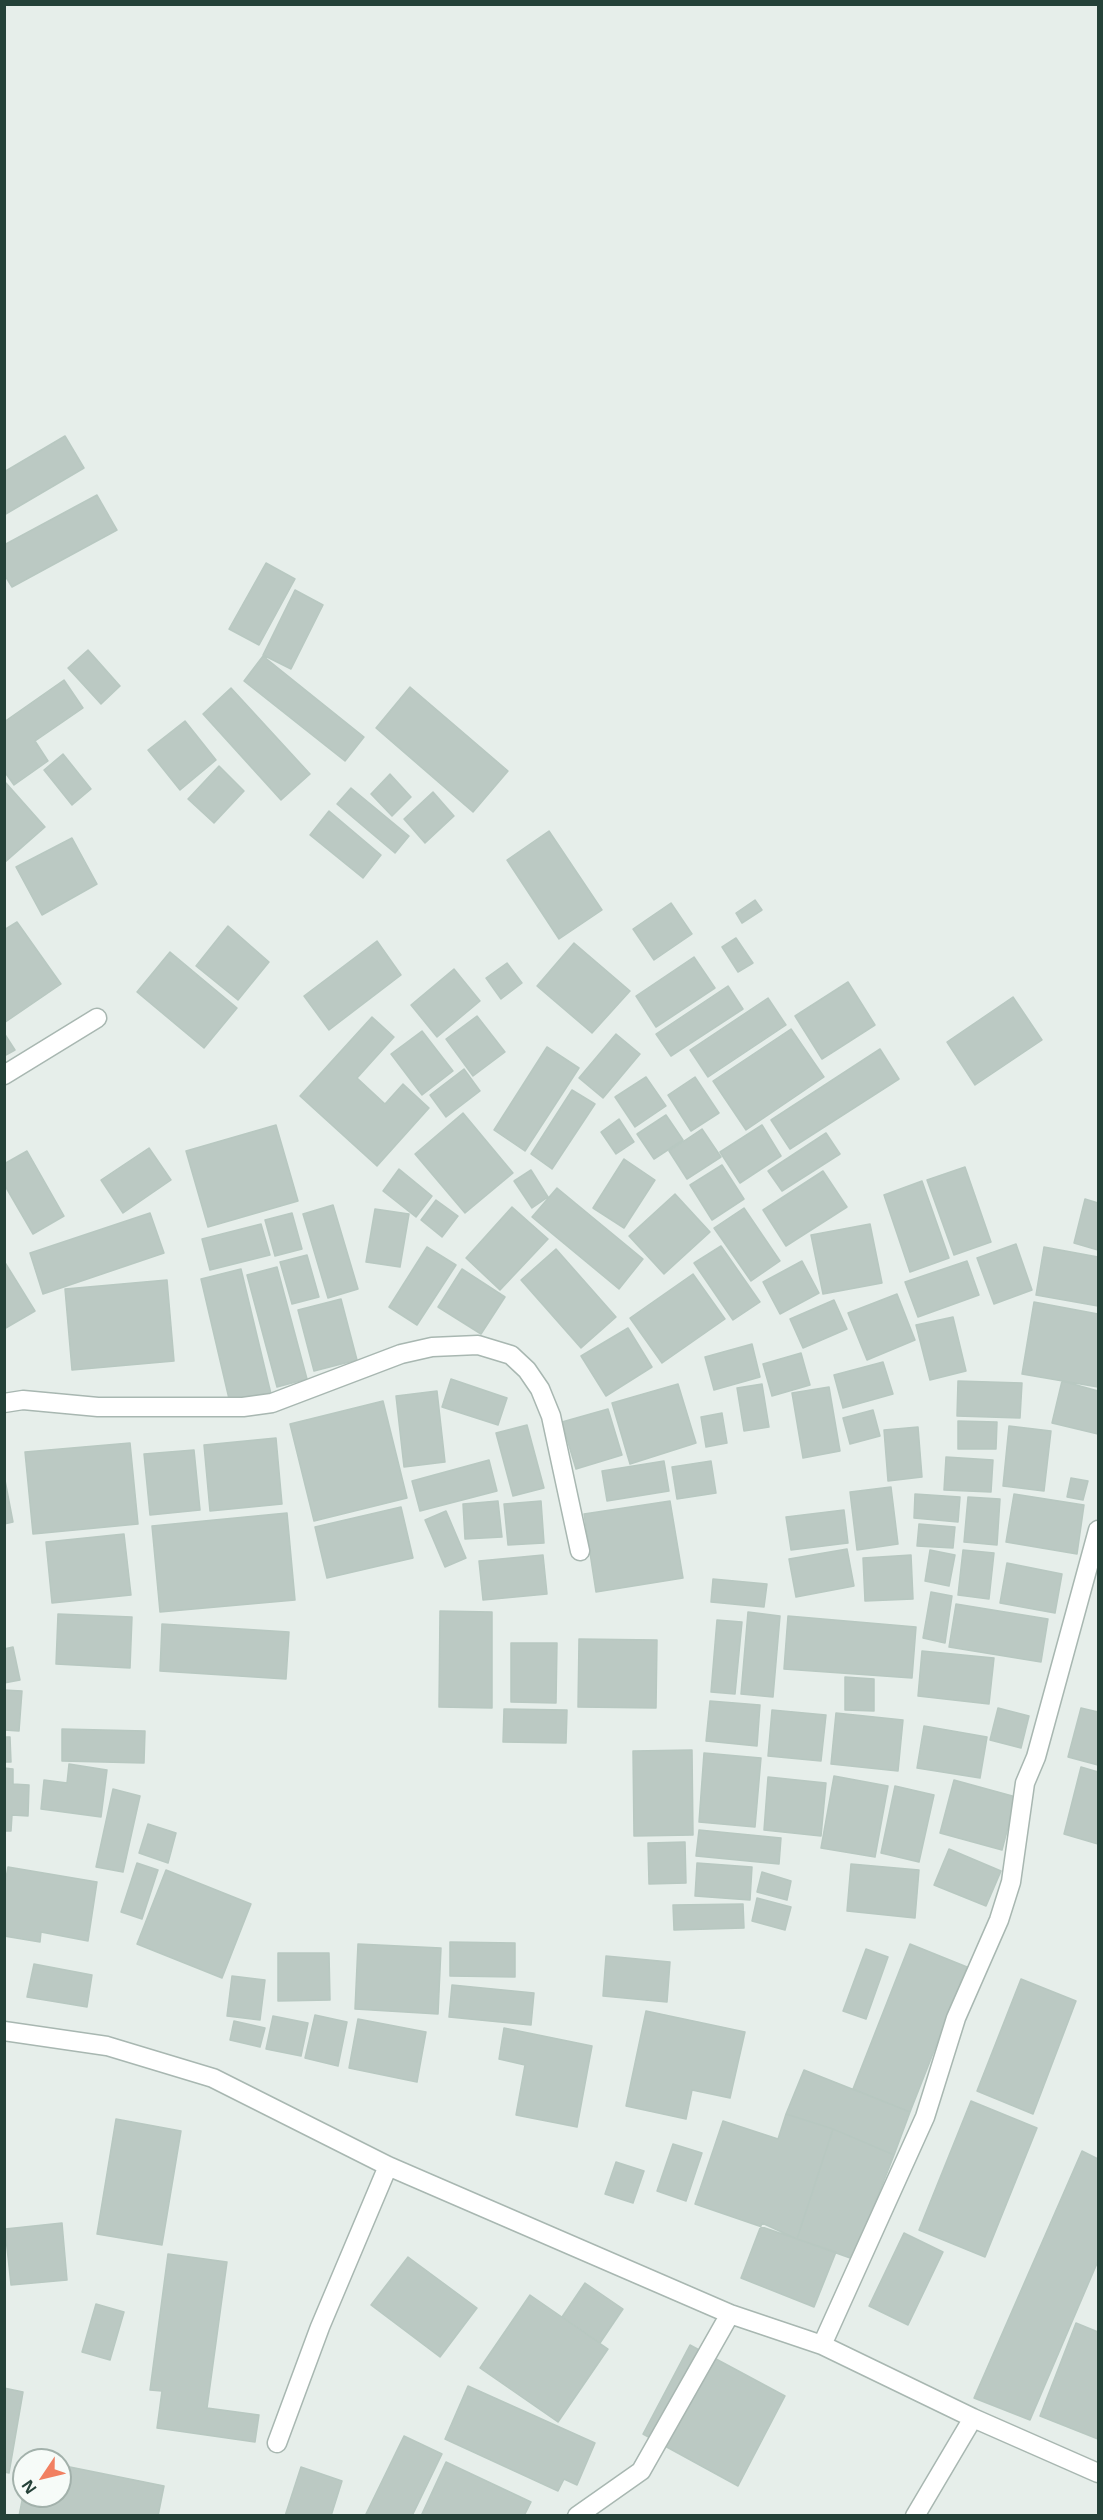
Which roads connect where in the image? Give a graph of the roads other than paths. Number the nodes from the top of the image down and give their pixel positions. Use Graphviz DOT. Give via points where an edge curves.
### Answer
graph roads {
  1 [pos="97,1018"];
  2 [pos="4,1075"];
  3 [pos="4,1402"];
  4 [pos="1098,1530"];
  5 [pos="580,1551"];
  6 [pos="4,2031"];
  7 [pos="388,2166"];
  8 [pos="730,2314"];
  9 [pos="822,2345"];
  10 [pos="973,2418"];
  11 [pos="277,2443"];
  12 [pos="1098,2473"];
  13 [pos="577,2516"];
  14 [pos="915,2516"];
  1 -- 2 [label="street"];
  3 -- 5 [label="street" via="23,1400 98,1407 243,1407 272,1403 401,1354 478,1344 511,1355 528,1370 540,1389 551,1416"];
  4 -- 9 [label="street" via="1036,1757 1025,1783 1011,1882 999,1920 956,2018 925,2117"];
  6 -- 7 [label="street" via="107,2046 213,2078"];
  7 -- 8 [label="street"];
  7 -- 11 [label="street" via="320,2327"];
  8 -- 9 [label="street"];
  8 -- 13 [label="street" via="641,2471"];
  9 -- 10 [label="street"];
  10 -- 12 [label="street"];
  10 -- 14 [label="street"];
}
